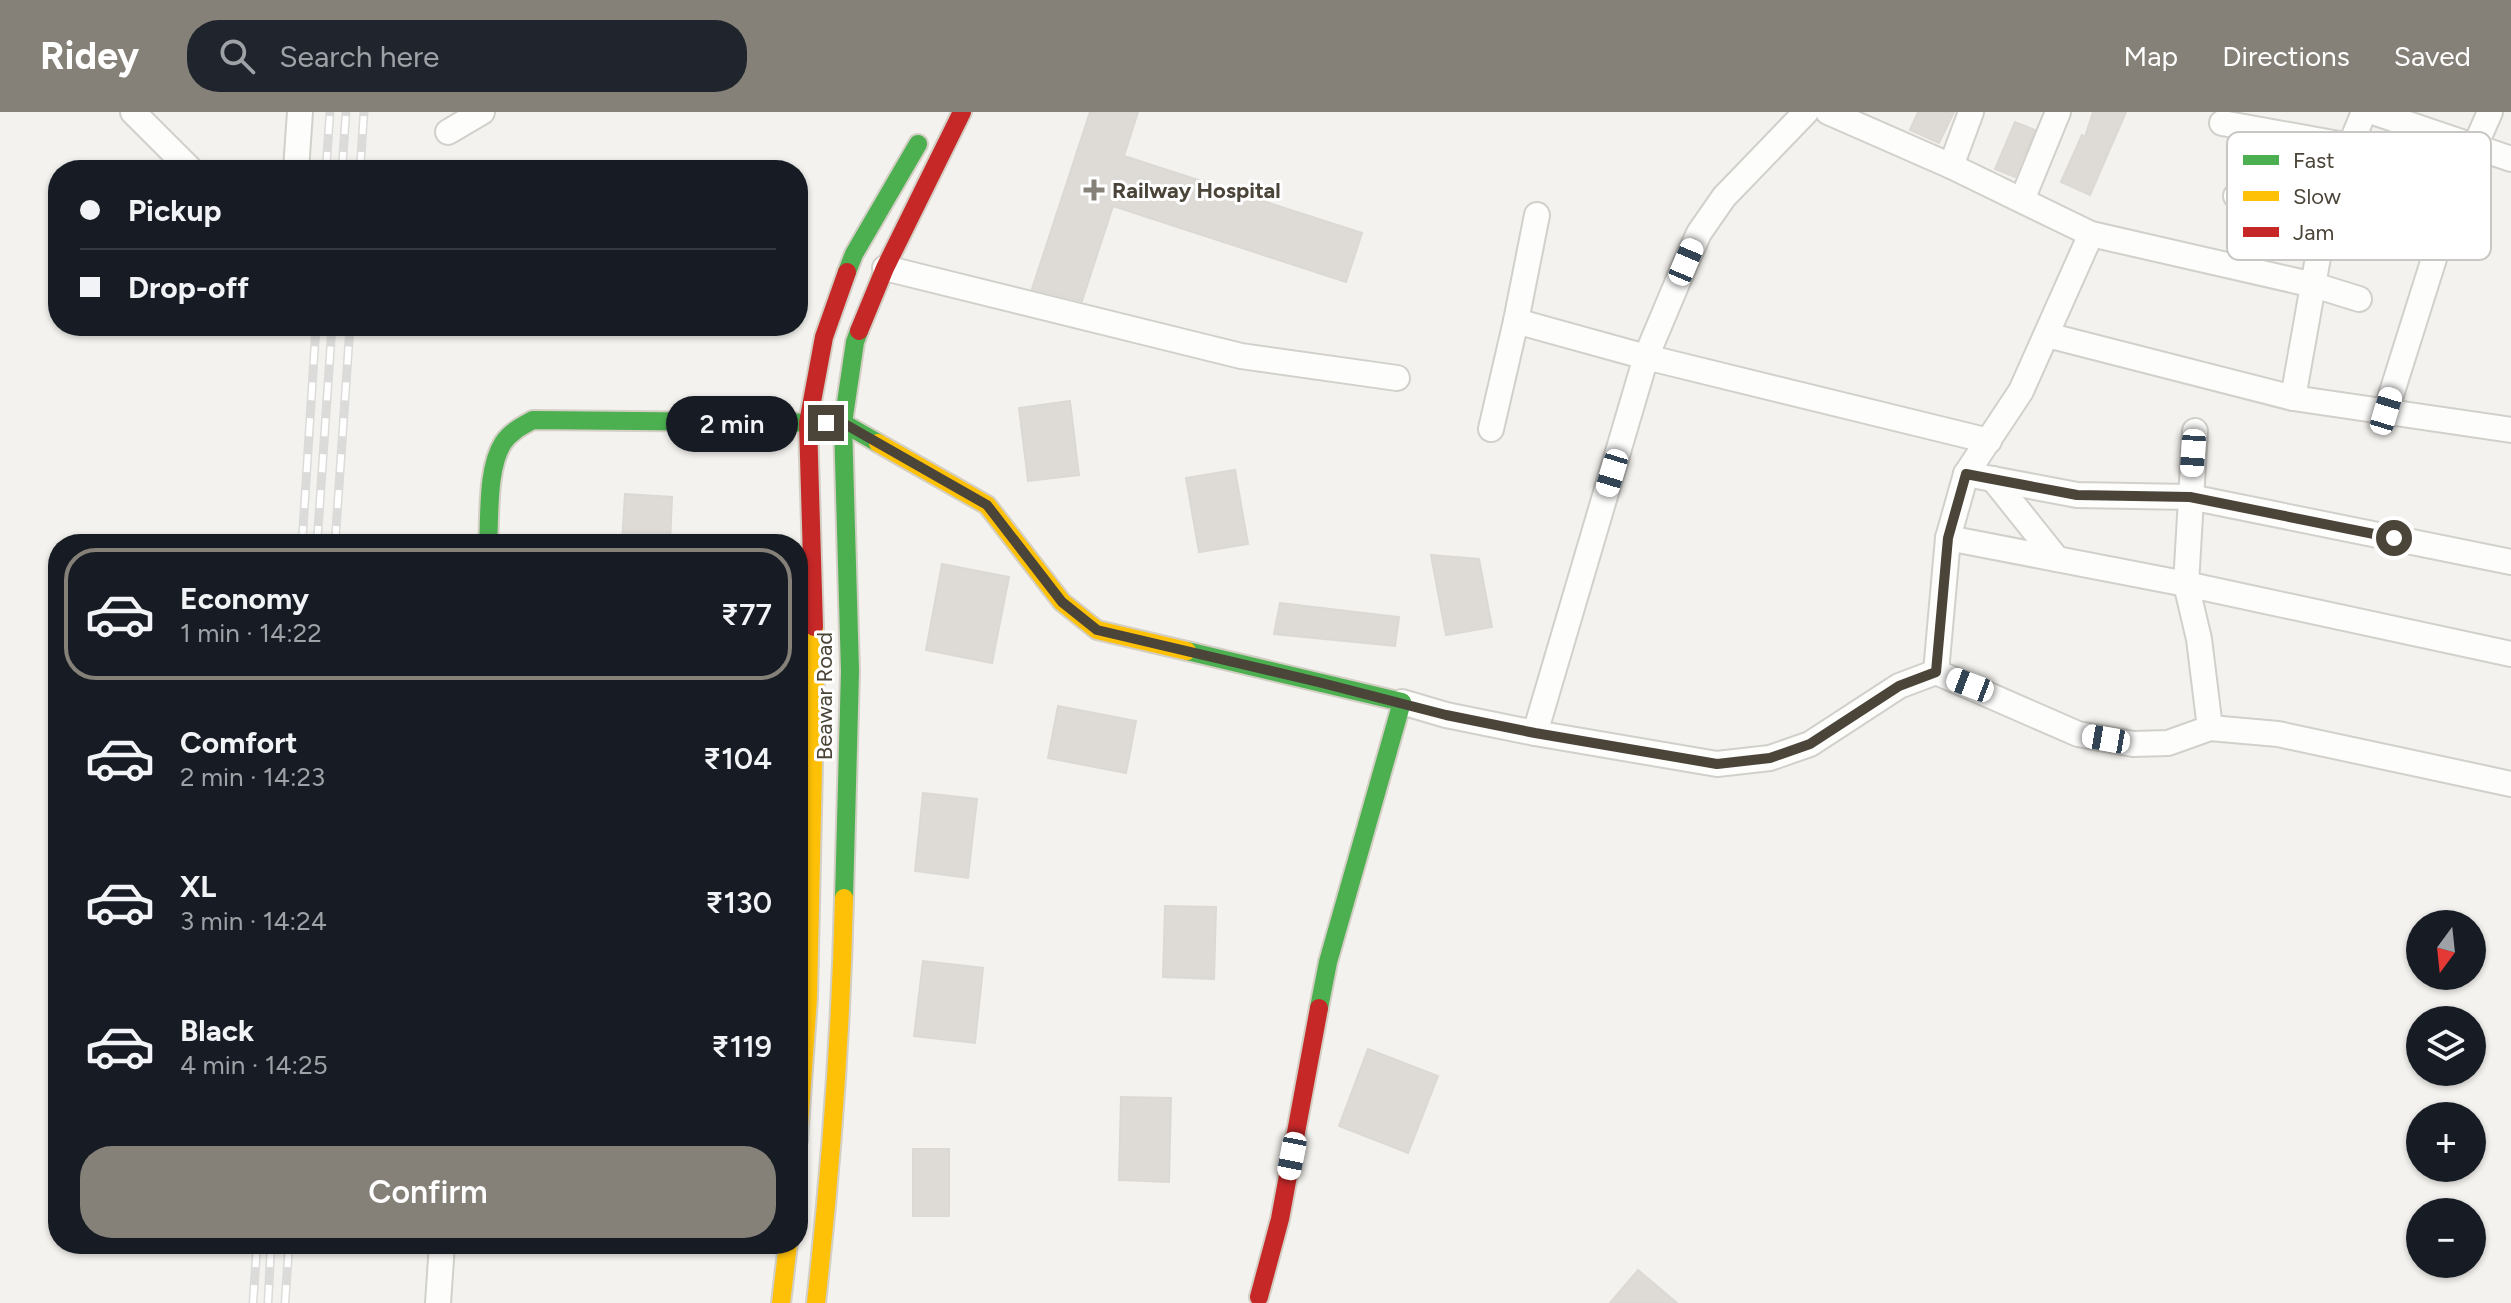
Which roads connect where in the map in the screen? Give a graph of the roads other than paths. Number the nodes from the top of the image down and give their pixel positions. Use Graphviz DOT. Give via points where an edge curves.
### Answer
graph roads {
  1 [pos="133,112"];
  2 [pos="300,112"];
  3 [pos="482,112"];
  4 [pos="962,112"];
  5 [pos="1806,112"];
  6 [pos="1828,112"];
  7 [pos="1971,112"];
  8 [pos="2058,112"];
  9 [pos="2364,112"];
  10 [pos="2373,112"];
  11 [pos="2490,112"];
  12 [pos="2222,123"];
  13 [pos="928,125"];
  14 [pos="448,132"];
  15 [pos="2272,132"];
  16 [pos="2356,132"];
  17 [pos="2433,132"];
  18 [pos="2481,132"];
  19 [pos="2491,152"];
  20 [pos="2511,159"];
  21 [pos="181,160"];
  22 [pos="297,160"];
  23 [pos="1951,166"];
  24 [pos="2022,200"];
  25 [pos="1537,215"];
  26 [pos="2091,234"];
  27 [pos="2318,260"];
  28 [pos="2434,260"];
  29 [pos="885,268"];
  30 [pos="2314,285"];
  31 [pos="2359,299"];
  32 [pos="1516,321"];
  33 [pos="2047,335"];
  34 [pos="1646,357"];
  35 [pos="1397,378"];
  36 [pos="2293,398"];
  37 [pos="2386,411"];
  38 [pos="808,423"];
  39 [pos="843,423"];
  40 [pos="1491,429"];
  41 [pos="2511,430"];
  42 [pos="2195,431"];
  43 [pos="1994,434"];
  44 [pos="1966,474"];
  45 [pos="1993,479"];
  46 [pos="2190,497"];
  47 [pos="489,534"];
  48 [pos="1948,538"];
  49 [pos="2057,559"];
  50 [pos="2511,562"];
  51 [pos="2186,584"];
  52 [pos="2511,654"];
  53 [pos="1936,672"];
  54 [pos="1402,702"];
  55 [pos="2210,728"];
  56 [pos="1535,733"];
  57 [pos="2511,784"];
  58 [pos="808,998"];
  59 [pos="441,1254"];
  60 [pos="787,1254"];
  61 [pos="1263,1301"];
  62 [pos="438,1303"];
  63 [pos="781,1303"];
  64 [pos="816,1303"];
  1 -- 21 [label="street"];
  2 -- 22 [label="street"];
  3 -- 14 [label="street"];
  4 -- 29 [label="main road, Beawar Road"];
  5 -- 34 [label="street" via="1724,197 1699,233"];
  6 -- 23 [label="street"];
  7 -- 23 [label="street"];
  8 -- 24 [label="street"];
  9 -- 16 [label="street"];
  10 -- 17 [label="street"];
  11 -- 18 [label="street"];
  12 -- 15 [label="street"];
  13 -- 38 [label="main road, Beawar Road" via="854,254 824,337"];
  19 -- 20 [label="street"];
  23 -- 24 [label="street"];
  24 -- 26 [label="street"];
  25 -- 32 [label="street"];
  26 -- 30 [label="street"];
  26 -- 33 [label="street"];
  27 -- 30 [label="street"];
  28 -- 37 [label="street"];
  29 -- 35 [label="street" via="1241,356"];
  29 -- 39 [label="main road, Beawar Road" via="855,342"];
  30 -- 31 [label="street"];
  30 -- 36 [label="street"];
  32 -- 34 [label="street"];
  32 -- 40 [label="street"];
  33 -- 36 [label="street"];
  33 -- 43 [label="street"];
  34 -- 43 [label="street"];
  34 -- 56 [label="street"];
  36 -- 37 [label="street"];
  37 -- 41 [label="street"];
  38 -- 39 [label="main road"];
  38 -- 47 [label="main road" via="533,420 501,447"];
  38 -- 58 [label="main road, Beawar Road" via="815,671"];
  39 -- 54 [label="main road" via="987,505 1062,602 1097,630"];
  39 -- 64 [label="main road, Beawar Road" via="850,671 842,1000"];
  42 -- 46 [label="street"];
  43 -- 44 [label="street"];
  44 -- 45 [label="street"];
  44 -- 48 [label="street"];
  45 -- 46 [label="street" via="2077,495"];
  45 -- 49 [label="street"];
  46 -- 50 [label="street"];
  46 -- 51 [label="street"];
  48 -- 49 [label="street"];
  48 -- 53 [label="street"];
  49 -- 51 [label="street"];
  51 -- 52 [label="street"];
  51 -- 55 [label="street"];
  53 -- 55 [label="street" via="2078,734 2133,744 2168,743"];
  53 -- 56 [label="street" via="1899,686 1810,744 1770,758 1717,764"];
  54 -- 56 [label="street"];
  54 -- 61 [label="main road" via="1328,962"];
  55 -- 57 [label="street" via="2278,734"];
  59 -- 62 [label="street"];
  60 -- 63 [label="main road"];
}
